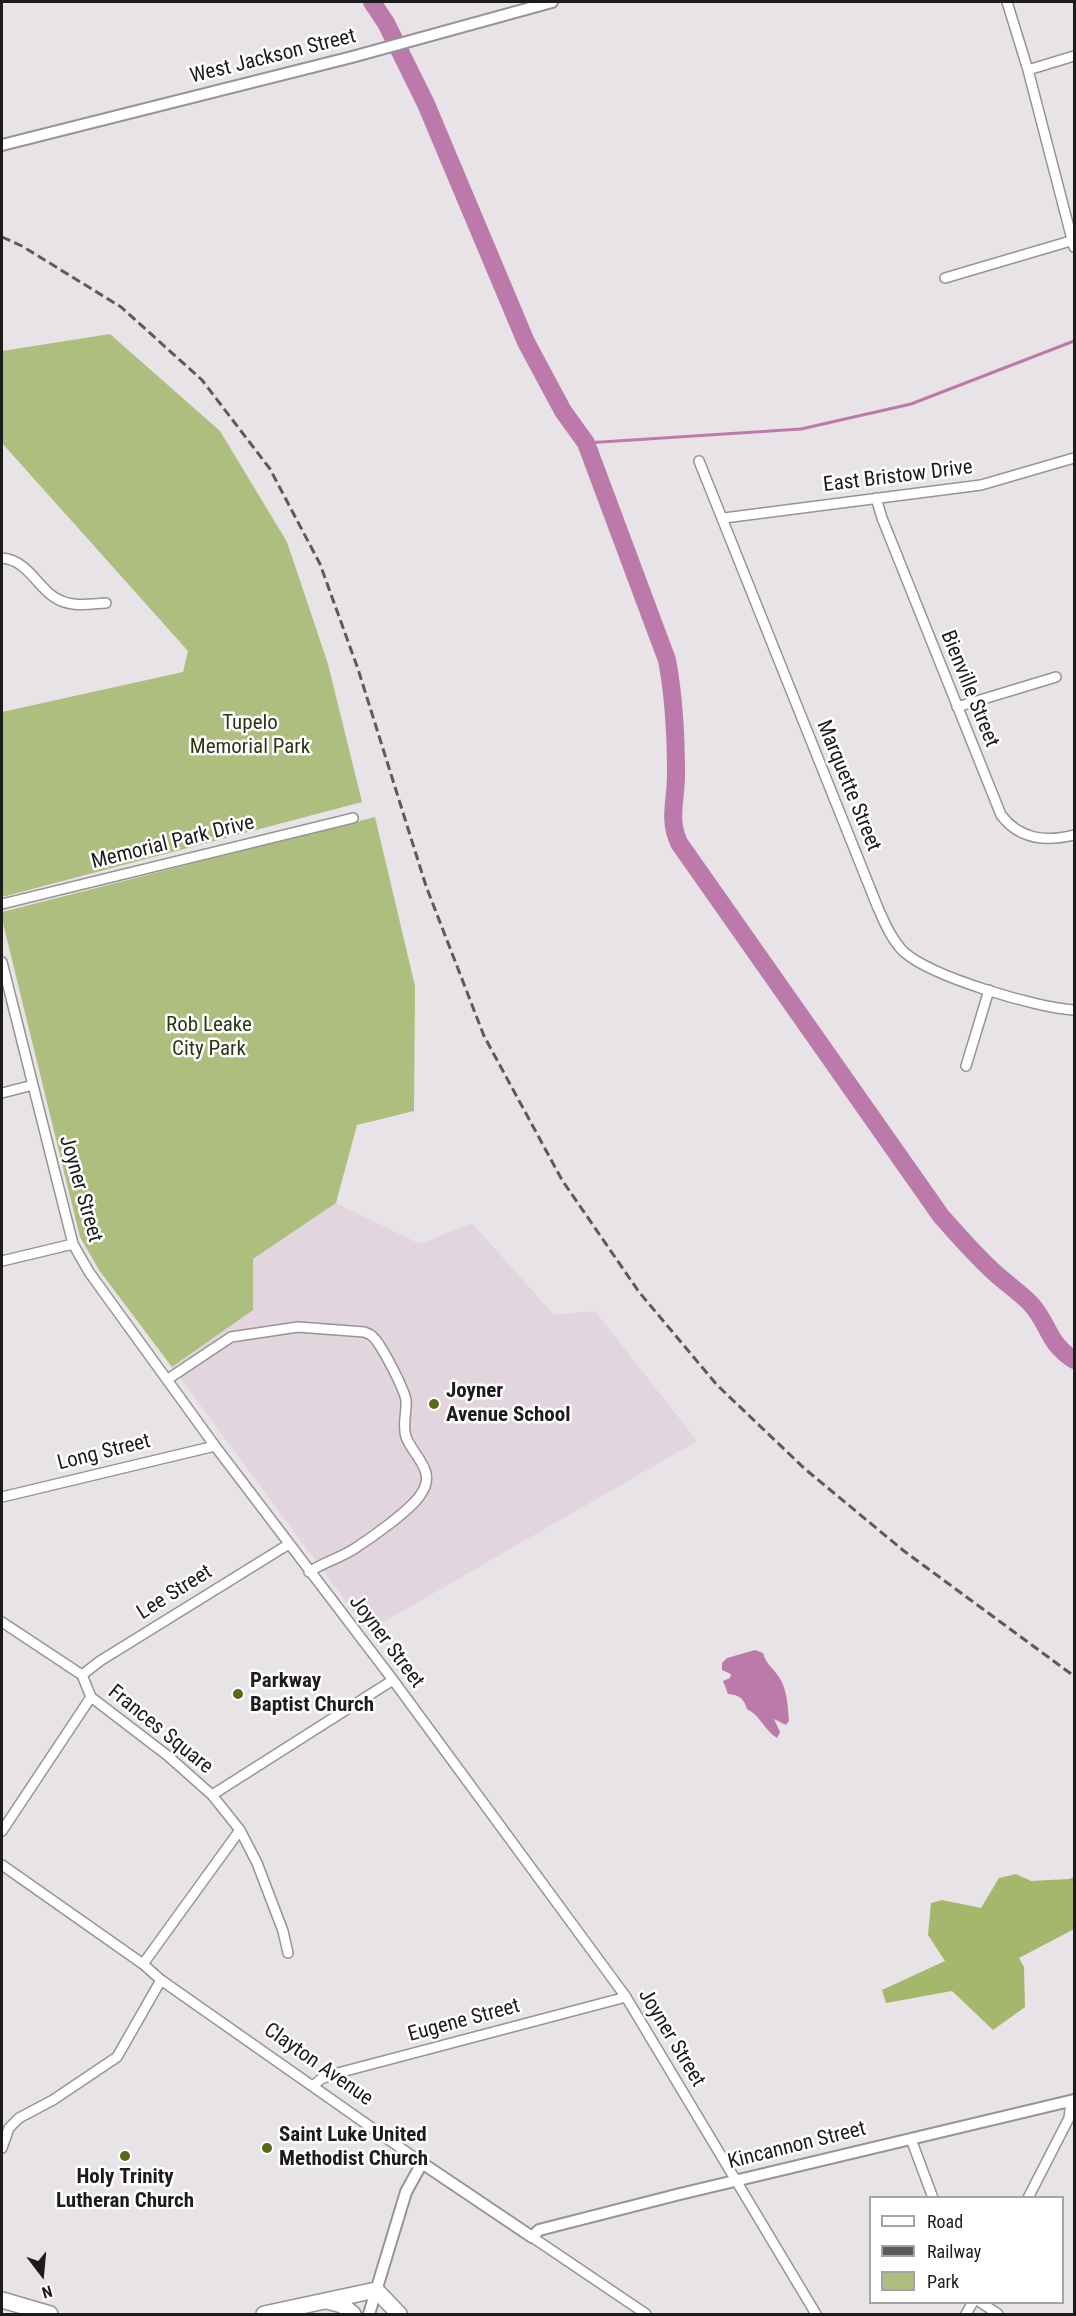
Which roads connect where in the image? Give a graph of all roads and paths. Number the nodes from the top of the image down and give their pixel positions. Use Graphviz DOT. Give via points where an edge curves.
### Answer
graph roads {
  1 [pos="552,2"];
  2 [pos="1007,2"];
  3 [pos="1074,56"];
  4 [pos="1028,69"];
  5 [pos="2,146"];
  6 [pos="1074,242"];
  7 [pos="945,278"];
  8 [pos="1074,458"];
  9 [pos="699,461"];
  10 [pos="876,498"];
  11 [pos="724,518"];
  12 [pos="2,558"];
  13 [pos="106,603"];
  14 [pos="1056,677"];
  15 [pos="957,707"];
  16 [pos="353,818"];
  17 [pos="1074,835"];
  18 [pos="2,904"];
  19 [pos="2,962"];
  20 [pos="989,990"];
  21 [pos="1074,1010"];
  22 [pos="966,1066"];
  23 [pos="33,1085"];
  24 [pos="2,1093"];
  25 [pos="74,1244"];
  26 [pos="2,1261"];
  27 [pos="168,1379"];
  28 [pos="215,1446"];
  29 [pos="2,1497"];
  30 [pos="289,1544"];
  31 [pos="309,1572"];
  32 [pos="2,1622"];
  33 [pos="82,1675"];
  34 [pos="393,1680"];
  35 [pos="91,1697"];
  36 [pos="212,1795"];
  37 [pos="240,1830"];
  38 [pos="2,1831"];
  39 [pos="2,1865"];
  40 [pos="288,1953"];
  41 [pos="143,1964"];
  42 [pos="161,1980"];
  43 [pos="626,1997"];
  44 [pos="314,2085"];
  45 [pos="1073,2101"];
  46 [pos="911,2139"];
  47 [pos="2,2148"];
  48 [pos="422,2163"];
  49 [pos="737,2181"];
  50 [pos="932,2196"];
  51 [pos="1029,2196"];
  52 [pos="532,2237"];
  53 [pos="376,2290"];
  54 [pos="2,2300"];
  55 [pos="327,2301"];
  56 [pos="983,2304"];
  57 [pos="50,2314"];
  58 [pos="264,2314"];
  59 [pos="353,2314"];
  60 [pos="369,2314"];
  61 [pos="399,2314"];
  62 [pos="646,2314"];
  63 [pos="816,2314"];
  64 [pos="999,2314"];
  1 -- 5 [label="street, West Jackson Street"];
  2 -- 4 [label="street"];
  3 -- 4 [label="street"];
  4 -- 6 [label="street"];
  6 -- 7 [label="street"];
  8 -- 10 [label="street, East Bristow Drive" via="981,485"];
  9 -- 11 [label="street, Marquette Street"];
  10 -- 11 [label="street, East Bristow Drive"];
  10 -- 15 [label="street, Bienville Street"];
  11 -- 20 [label="street, Marquette Street" via="890,934 905,952 927,967"];
  12 -- 13 [label="street" via="31,572 54,597 75,605"];
  14 -- 15 [label="street"];
  15 -- 17 [label="street, Bienville Street" via="1007,823 1033,838"];
  16 -- 18 [label="street, Memorial Park Drive"];
  19 -- 23 [label="street, Joyner Street"];
  20 -- 21 [label="street, Marquette Street"];
  20 -- 22 [label="street"];
  23 -- 24 [label="street"];
  23 -- 25 [label="street, Joyner Street"];
  25 -- 26 [label="street"];
  25 -- 27 [label="street, Joyner Street" via="89,1272"];
  27 -- 28 [label="street, Joyner Street"];
  27 -- 31 [label="street" via="231,1336 298,1327 364,1332 373,1337 401,1384 406,1400 406,1437 426,1469 427,1480 415,1503 354,1550"];
  28 -- 29 [label="street, Long Street"];
  28 -- 30 [label="street, Joyner Street"];
  30 -- 31 [label="street, Joyner Street"];
  30 -- 33 [label="street, Lee Street"];
  31 -- 34 [label="street, Joyner Street"];
  32 -- 33 [label="street"];
  33 -- 35 [label="street"];
  34 -- 36 [label="street"];
  34 -- 43 [label="street, Joyner Street"];
  35 -- 36 [label="street, Frances Square"];
  35 -- 38 [label="street, Frances Square"];
  36 -- 37 [label="street, Frances Square"];
  37 -- 40 [label="street, Frances Square" via="275,1908"];
  37 -- 41 [label="street"];
  39 -- 41 [label="street, Clayton Avenue"];
  41 -- 42 [label="street, Clayton Avenue"];
  42 -- 44 [label="street, Clayton Avenue"];
  42 -- 47 [label="street" via="117,2057 19,2118 6,2134"];
  43 -- 44 [label="street, Eugene Street" via="334,2074"];
  43 -- 49 [label="street, Joyner Street"];
  44 -- 48 [label="street, Clayton Avenue"];
  45 -- 46 [label="street, Kincannon Street"];
  45 -- 51 [label="street" via="1069,2118"];
  46 -- 49 [label="street, Kincannon Street"];
  46 -- 50 [label="street"];
  48 -- 52 [label="street, Clayton Avenue"];
  48 -- 53 [label="street" via="406,2192"];
  49 -- 52 [label="street, Kincannon Street" via="539,2230"];
  49 -- 63 [label="street, Joyner Street"];
  52 -- 62 [label="street, Clayton Avenue"];
  53 -- 55 [label="highway"];
  53 -- 60 [label="street"];
  53 -- 61 [label="highway"];
  54 -- 57 [label="highway"];
  55 -- 58 [label="highway"];
  55 -- 59 [label="highway" via="342,2305"];
  56 -- 64 [label="street"];
}
